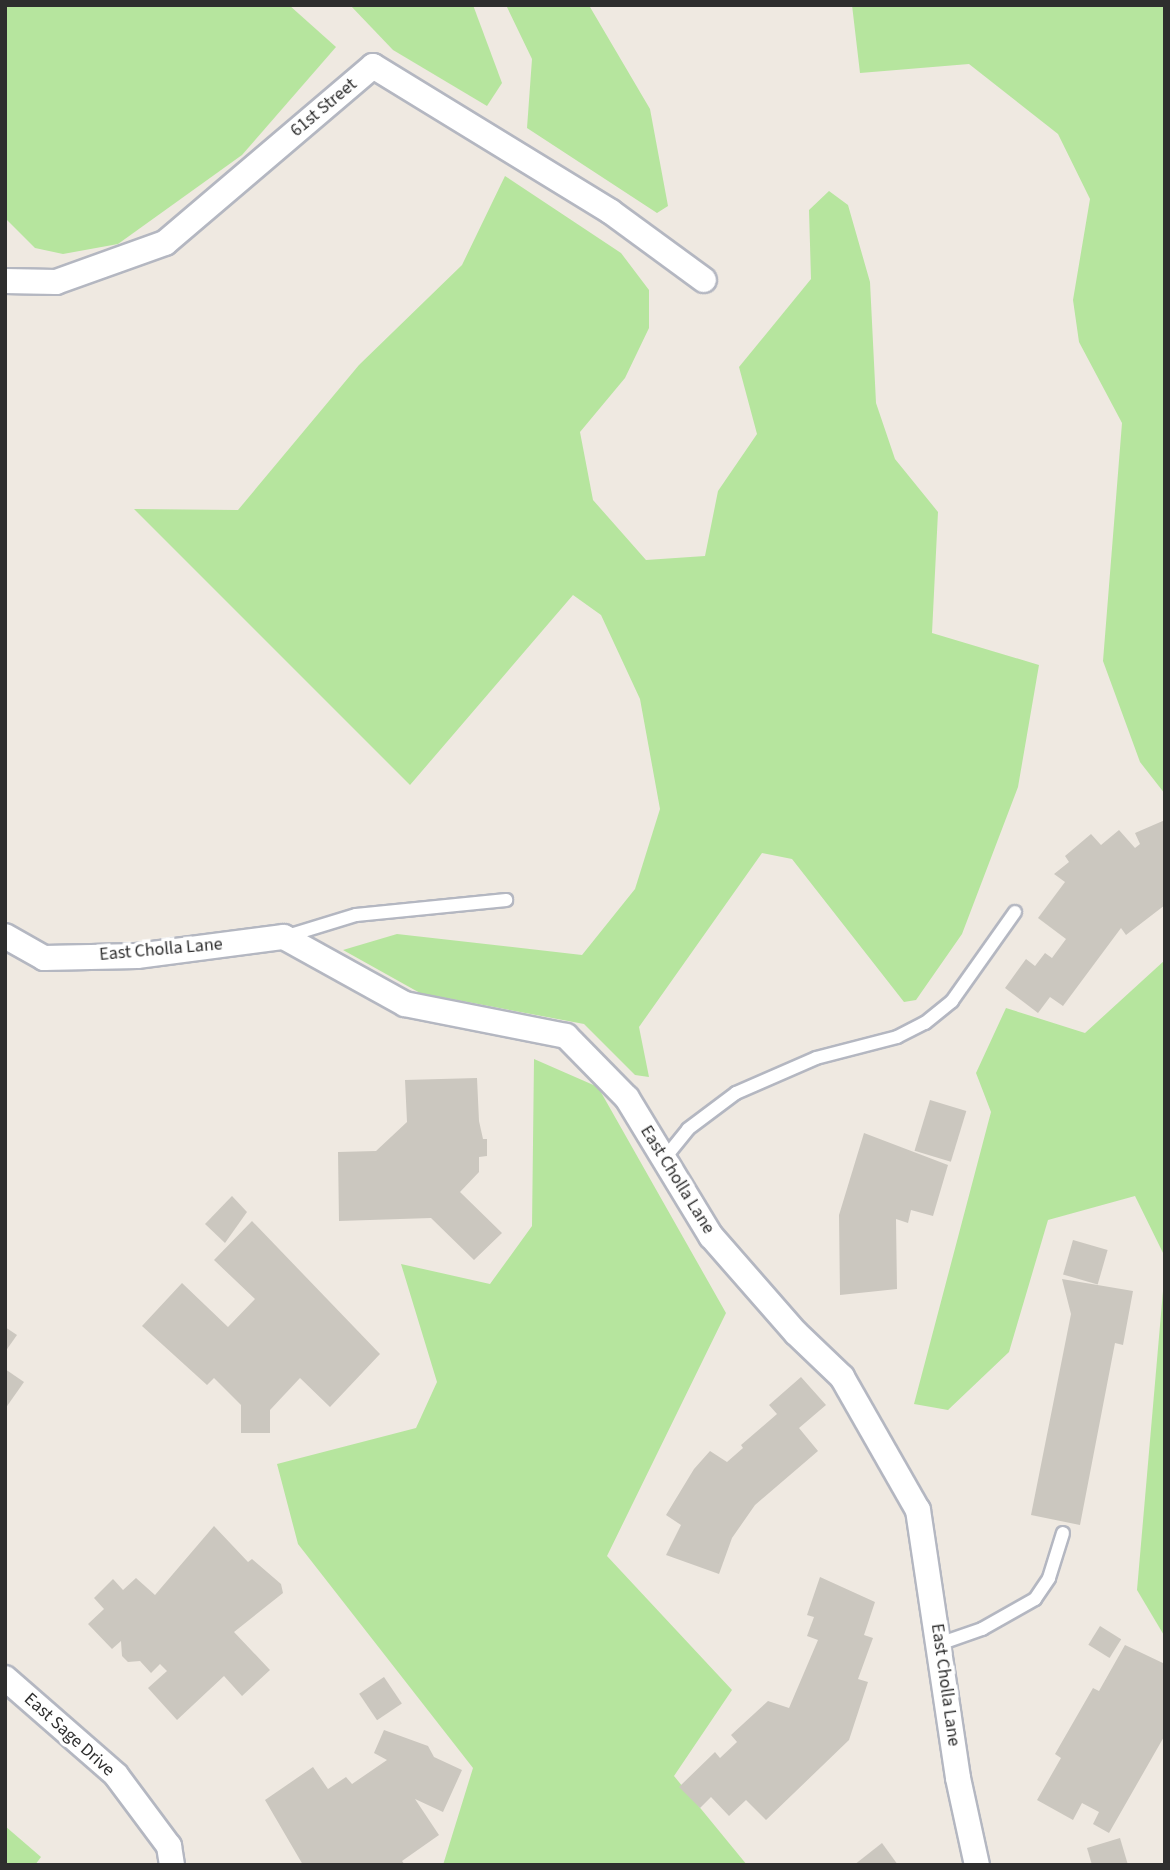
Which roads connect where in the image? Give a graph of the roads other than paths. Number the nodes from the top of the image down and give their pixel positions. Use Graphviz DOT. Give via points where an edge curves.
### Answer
graph roads {
  1 [pos="704,280"];
  2 [pos="5,281"];
  3 [pos="506,900"];
  4 [pos="1015,912"];
  5 [pos="5,936"];
  6 [pos="284,937"];
  7 [pos="664,1159"];
  8 [pos="1063,1533"];
  9 [pos="939,1644"];
  10 [pos="5,1678"];
  11 [pos="172,1865"];
  12 [pos="977,1865"];
  1 -- 2 [label="street, 61st Street" via="611,212 373,66 165,243 56,282"];
  3 -- 6 [label="lane" via="356,915"];
  4 -- 7 [label="lane" via="952,1001 925,1023 897,1037 816,1058 736,1093 688,1129"];
  5 -- 6 [label="street, East Cholla Lane" via="44,958 137,956"];
  6 -- 7 [label="street, East Cholla Lane" via="405,1004 566,1036 627,1098"];
  7 -- 9 [label="street, East Cholla Lane" via="711,1236 796,1333 842,1377 918,1510"];
  8 -- 9 [label="lane" via="1049,1578 1035,1599 982,1629"];
  9 -- 12 [label="street, East Cholla Lane" via="958,1778"];
  10 -- 11 [label="street, East Sage Drive" via="116,1775 169,1846"];
}
